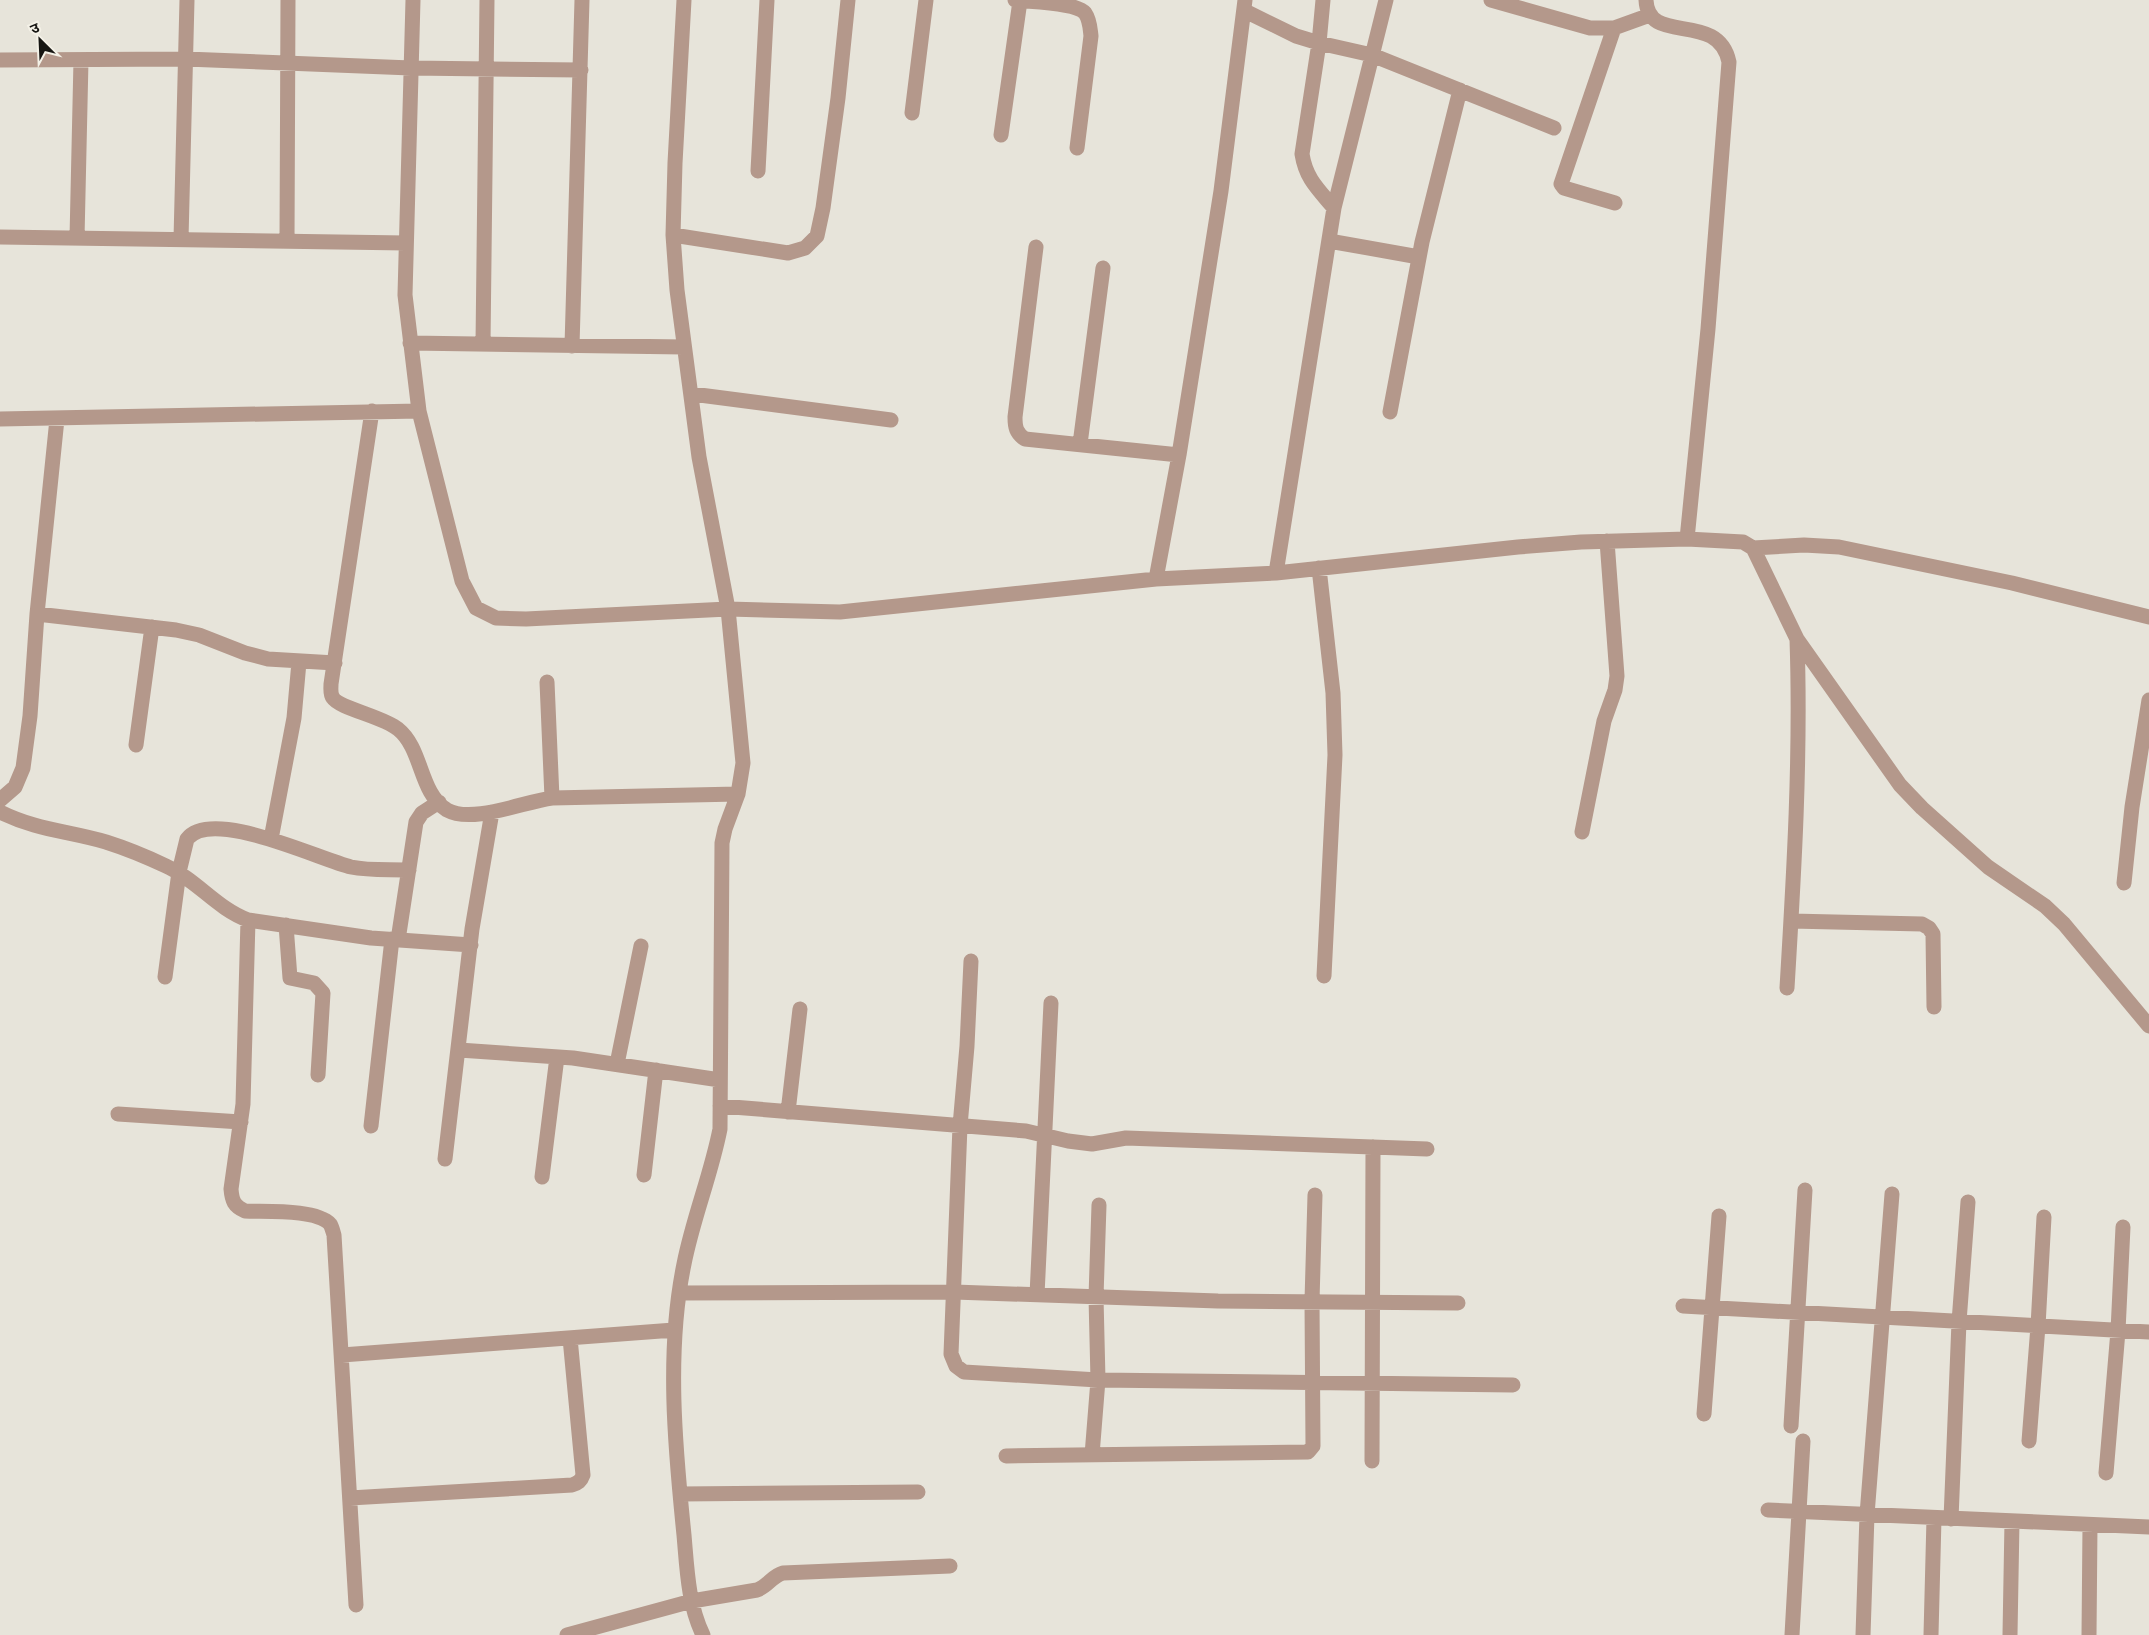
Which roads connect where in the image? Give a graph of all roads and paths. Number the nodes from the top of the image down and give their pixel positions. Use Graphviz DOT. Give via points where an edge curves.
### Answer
graph roads {
  1 [pos="187,0"];
  2 [pos="288,0"];
  3 [pos="413,0"];
  4 [pos="487,0"];
  5 [pos="582,0"];
  6 [pos="684,0"];
  7 [pos="767,0"];
  8 [pos="848,0"];
  9 [pos="926,0"];
  10 [pos="1015,0"];
  11 [pos="1323,0"];
  12 [pos="1386,0"];
  13 [pos="1491,0"];
  14 [pos="1020,1"];
  15 [pos="1078,4"];
  16 [pos="1245,5"];
  17 [pos="1648,7"];
  18 [pos="1614,28"];
  19 [pos="1319,43"];
  20 [pos="1372,55"];
  21 [pos="186,59"];
  22 [pos="0,60"];
  23 [pos="81,60"];
  24 [pos="288,64"];
  25 [pos="411,68"];
  26 [pos="486,69"];
  27 [pos="580,70"];
  28 [pos="1460,90"];
  29 [pos="912,113"];
  30 [pos="1554,128"];
  31 [pos="1001,135"];
  32 [pos="1077,148"];
  33 [pos="758,171"];
  34 [pos="1616,203"];
  35 [pos="1334,208"];
  36 [pos="673,235"];
  37 [pos="0,237"];
  38 [pos="77,238"];
  39 [pos="181,239"];
  40 [pos="287,241"];
  41 [pos="1329,241"];
  42 [pos="406,243"];
  43 [pos="1036,247"];
  44 [pos="1419,257"];
  45 [pos="1103,268"];
  46 [pos="410,343"];
  47 [pos="483,344"];
  48 [pos="572,346"];
  49 [pos="684,347"];
  50 [pos="692,394"];
  51 [pos="372,410"];
  52 [pos="419,411"];
  53 [pos="1390,412"];
  54 [pos="57,419"];
  55 [pos="0,420"];
  56 [pos="891,420"];
  57 [pos="1080,444"];
  58 [pos="1179,455"];
  59 [pos="1687,539"];
  60 [pos="1607,541"];
  61 [pos="1754,548"];
  62 [pos="1319,568"];
  63 [pos="1276,573"];
  64 [pos="1156,579"];
  65 [pos="728,609"];
  66 [pos="37,614"];
  67 [pos="2149,617"];
  68 [pos="152,627"];
  69 [pos="1797,639"];
  70 [pos="299,662"];
  71 [pos="335,663"];
  72 [pos="547,682"];
  73 [pos="2149,700"];
  74 [pos="136,745"];
  75 [pos="738,794"];
  76 [pos="552,798"];
  77 [pos="0,800"];
  78 [pos="439,802"];
  79 [pos="0,812"];
  80 [pos="492,812"];
  81 [pos="1582,832"];
  82 [pos="271,839"];
  83 [pos="409,870"];
  84 [pos="179,872"];
  85 [pos="2124,883"];
  86 [pos="248,920"];
  87 [pos="1791,921"];
  88 [pos="286,925"];
  89 [pos="395,940"];
  90 [pos="470,945"];
  91 [pos="641,946"];
  92 [pos="971,961"];
  93 [pos="1324,976"];
  94 [pos="165,977"];
  95 [pos="1787,988"];
  96 [pos="1051,1003"];
  97 [pos="1934,1007"];
  98 [pos="800,1009"];
  99 [pos="2149,1026"];
  100 [pos="459,1050"];
  101 [pos="557,1057"];
  102 [pos="617,1064"];
  103 [pos="656,1070"];
  104 [pos="318,1075"];
  105 [pos="720,1080"];
  106 [pos="720,1106"];
  107 [pos="788,1112"];
  108 [pos="118,1114"];
  109 [pos="240,1122"];
  110 [pos="371,1126"];
  111 [pos="960,1126"];
  112 [pos="1044,1135"];
  113 [pos="1373,1147"];
  114 [pos="1427,1149"];
  115 [pos="445,1159"];
  116 [pos="644,1175"];
  117 [pos="542,1177"];
  118 [pos="1805,1190"];
  119 [pos="1892,1194"];
  120 [pos="1315,1195"];
  121 [pos="1968,1202"];
  122 [pos="1099,1205"];
  123 [pos="1719,1216"];
  124 [pos="2044,1218"];
  125 [pos="2123,1227"];
  126 [pos="954,1292"];
  127 [pos="679,1293"];
  128 [pos="1037,1295"];
  129 [pos="1096,1297"];
  130 [pos="1312,1301"];
  131 [pos="1372,1302"];
  132 [pos="1458,1303"];
  133 [pos="1683,1306"];
  134 [pos="1712,1308"];
  135 [pos="1799,1313"];
  136 [pos="1883,1318"];
  137 [pos="1959,1322"];
  138 [pos="2038,1326"];
  139 [pos="674,1330"];
  140 [pos="2118,1330"];
  141 [pos="2149,1332"];
  142 [pos="570,1338"];
  143 [pos="342,1354"];
  144 [pos="1098,1380"];
  145 [pos="1313,1382"];
  146 [pos="1372,1382"];
  147 [pos="1513,1385"];
  148 [pos="1704,1414"];
  149 [pos="1791,1426"];
  150 [pos="1802,1440"];
  151 [pos="2029,1440"];
  152 [pos="1092,1455"];
  153 [pos="1006,1456"];
  154 [pos="1372,1461"];
  155 [pos="2106,1473"];
  156 [pos="918,1492"];
  157 [pos="680,1494"];
  158 [pos="350,1498"];
  159 [pos="1768,1510"];
  160 [pos="1798,1512"];
  161 [pos="1867,1515"];
  162 [pos="1934,1518"];
  163 [pos="1951,1519"];
  164 [pos="2012,1521"];
  165 [pos="2090,1525"];
  166 [pos="2149,1527"];
  167 [pos="950,1566"];
  168 [pos="692,1601"];
  169 [pos="356,1605"];
  170 [pos="567,1635"];
  171 [pos="703,1635"];
  172 [pos="1792,1635"];
  173 [pos="1863,1635"];
  174 [pos="1931,1635"];
  175 [pos="2010,1635"];
  176 [pos="2089,1635"];
  1 -- 21 [label="street"];
  2 -- 24 [label="street"];
  3 -- 25 [label="street"];
  4 -- 26 [label="street"];
  5 -- 27 [label="street"];
  6 -- 36 [label="street"];
  7 -- 33 [label="street"];
  8 -- 36 [label="street" via="838,98 817,236 805,248 788,253"];
  9 -- 29 [label="street"];
  10 -- 14 [label="street"];
  11 -- 19 [label="street"];
  12 -- 20 [label="street"];
  13 -- 18 [label="street" via="1590,28"];
  14 -- 15 [label="street"];
  14 -- 31 [label="street"];
  15 -- 32 [label="street" via="1090,22 1091,36"];
  16 -- 19 [label="street" via="1276,28"];
  16 -- 58 [label="street" via="1221,191"];
  17 -- 18 [label="street"];
  17 -- 59 [label="street" via="1659,23 1708,34 1719,40 1727,51 1729,62"];
  18 -- 34 [label="street" via="1561,184 1564,188"];
  19 -- 20 [label="street"];
  19 -- 35 [label="street" via="1302,154 1304,169 1312,183"];
  20 -- 28 [label="street"];
  20 -- 35 [label="street"];
  21 -- 23 [label="street"];
  21 -- 24 [label="street"];
  21 -- 39 [label="street"];
  22 -- 23 [label="street"];
  23 -- 38 [label="street"];
  24 -- 25 [label="street"];
  24 -- 40 [label="street"];
  25 -- 26 [label="street"];
  25 -- 42 [label="street"];
  26 -- 27 [label="street"];
  26 -- 47 [label="street"];
  27 -- 48 [label="street"];
  28 -- 30 [label="street"];
  28 -- 44 [label="street"];
  35 -- 41 [label="street"];
  36 -- 49 [label="street"];
  37 -- 38 [label="street"];
  38 -- 39 [label="street"];
  39 -- 40 [label="street"];
  40 -- 42 [label="street"];
  41 -- 44 [label="street"];
  41 -- 63 [label="street"];
  42 -- 46 [label="street" via="405,295"];
  43 -- 57 [label="street" via="1015,427 1025,439"];
  44 -- 53 [label="street"];
  45 -- 57 [label="street"];
  46 -- 47 [label="street"];
  46 -- 52 [label="street"];
  47 -- 48 [label="street"];
  48 -- 49 [label="street"];
  49 -- 50 [label="street"];
  50 -- 56 [label="street"];
  50 -- 65 [label="street" via="699,458"];
  51 -- 52 [label="street"];
  51 -- 54 [label="street"];
  51 -- 71 [label="street"];
  52 -- 65 [label="street" via="462,582 476,608 496,618 526,619"];
  54 -- 55 [label="street"];
  54 -- 66 [label="street"];
  57 -- 58 [label="street"];
  58 -- 64 [label="street"];
  59 -- 60 [label="street"];
  59 -- 61 [label="street" via="1743,542"];
  60 -- 62 [label="street"];
  60 -- 81 [label="street" via="1617,676 1604,721"];
  61 -- 67 [label="street" via="1839,547 2012,583"];
  61 -- 69 [label="street"];
  62 -- 63 [label="street"];
  62 -- 93 [label="street" via="1333,693 1335,755"];
  63 -- 64 [label="street"];
  64 -- 65 [label="street" via="840,612"];
  65 -- 75 [label="street" via="743,755"];
  66 -- 68 [label="street"];
  66 -- 77 [label="street" via="23,768 15,787"];
  68 -- 70 [label="street" via="199,635 268,659"];
  68 -- 74 [label="street"];
  69 -- 87 [label="street" via="1796,851"];
  69 -- 99 [label="street" via="1900,785 1988,866 2045,906 2064,924"];
  70 -- 71 [label="street"];
  70 -- 82 [label="street" via="294,718"];
  71 -- 78 [label="street" via="331,684 334,700 384,719 400,730"];
  72 -- 76 [label="street"];
  73 -- 85 [label="street"];
  75 -- 76 [label="street"];
  75 -- 105 [label="street" via="722,843"];
  76 -- 80 [label="street"];
  78 -- 80 [label="street" via="447,810 469,815"];
  78 -- 83 [label="street" via="418,816"];
  79 -- 84 [label="street" via="32,826 107,843"];
  80 -- 90 [label="street"];
  82 -- 83 [label="street" via="328,861 354,867"];
  82 -- 84 [label="street" via="216,828 191,835 187,839"];
  83 -- 89 [label="street"];
  84 -- 86 [label="street" via="222,907"];
  84 -- 94 [label="street"];
  86 -- 88 [label="street"];
  86 -- 109 [label="street"];
  87 -- 95 [label="street"];
  87 -- 97 [label="street" via="1922,924 1929,928 1933,934"];
  88 -- 89 [label="street"];
  88 -- 104 [label="street" via="290,978 314,983 323,993"];
  89 -- 90 [label="street"];
  89 -- 110 [label="street"];
  90 -- 100 [label="street"];
  91 -- 102 [label="street"];
  92 -- 111 [label="street"];
  96 -- 112 [label="street"];
  98 -- 107 [label="street"];
  100 -- 101 [label="street"];
  100 -- 115 [label="street"];
  101 -- 102 [label="street"];
  101 -- 117 [label="street"];
  102 -- 103 [label="street"];
  103 -- 105 [label="street"];
  103 -- 116 [label="street"];
  105 -- 106 [label="street"];
  106 -- 107 [label="street"];
  106 -- 127 [label="street" via="715,1156 684,1262"];
  107 -- 111 [label="street"];
  108 -- 109 [label="street"];
  109 -- 143 [label="street" via="231,1189 232,1200 237,1207 305,1214 321,1218 331,1225"];
  111 -- 112 [label="street"];
  111 -- 126 [label="street"];
  112 -- 113 [label="street" via="1092,1144 1126,1138"];
  112 -- 128 [label="street"];
  113 -- 114 [label="street"];
  113 -- 131 [label="street"];
  118 -- 135 [label="street"];
  119 -- 136 [label="street"];
  120 -- 130 [label="street"];
  121 -- 137 [label="street"];
  122 -- 129 [label="street"];
  123 -- 134 [label="street"];
  124 -- 138 [label="street"];
  125 -- 140 [label="street"];
  126 -- 127 [label="street"];
  126 -- 128 [label="street"];
  126 -- 144 [label="street" via="951,1354 956,1366 964,1372"];
  127 -- 139 [label="street"];
  128 -- 129 [label="street"];
  129 -- 130 [label="street"];
  129 -- 144 [label="street"];
  130 -- 131 [label="street"];
  130 -- 145 [label="street"];
  131 -- 132 [label="street"];
  131 -- 146 [label="street"];
  133 -- 134 [label="street"];
  134 -- 135 [label="street"];
  134 -- 148 [label="street"];
  135 -- 136 [label="street"];
  135 -- 149 [label="street"];
  136 -- 137 [label="street"];
  136 -- 161 [label="street"];
  137 -- 138 [label="street"];
  137 -- 163 [label="street"];
  138 -- 140 [label="street"];
  138 -- 151 [label="street"];
  139 -- 142 [label="street"];
  139 -- 157 [label="street"];
  140 -- 141 [label="street"];
  140 -- 155 [label="street"];
  142 -- 143 [label="street"];
  142 -- 158 [label="street" via="582,1480 572,1485"];
  143 -- 158 [label="street"];
  144 -- 145 [label="street"];
  144 -- 152 [label="street"];
  145 -- 146 [label="street"];
  145 -- 152 [label="street" via="1312,1446 1308,1452"];
  146 -- 147 [label="street"];
  146 -- 154 [label="street"];
  150 -- 160 [label="street"];
  152 -- 153 [label="street"];
  156 -- 157 [label="street"];
  157 -- 168 [label="street"];
  158 -- 169 [label="street"];
  159 -- 160 [label="street"];
  160 -- 161 [label="street"];
  160 -- 172 [label="street"];
  161 -- 162 [label="street"];
  161 -- 173 [label="street"];
  162 -- 163 [label="street"];
  162 -- 174 [label="street"];
  163 -- 164 [label="street"];
  164 -- 165 [label="street"];
  164 -- 175 [label="street"];
  165 -- 166 [label="street"];
  165 -- 176 [label="street"];
  167 -- 168 [label="street" via="783,1573 764,1588"];
  168 -- 170 [label="street"];
  168 -- 171 [label="street"];
}
